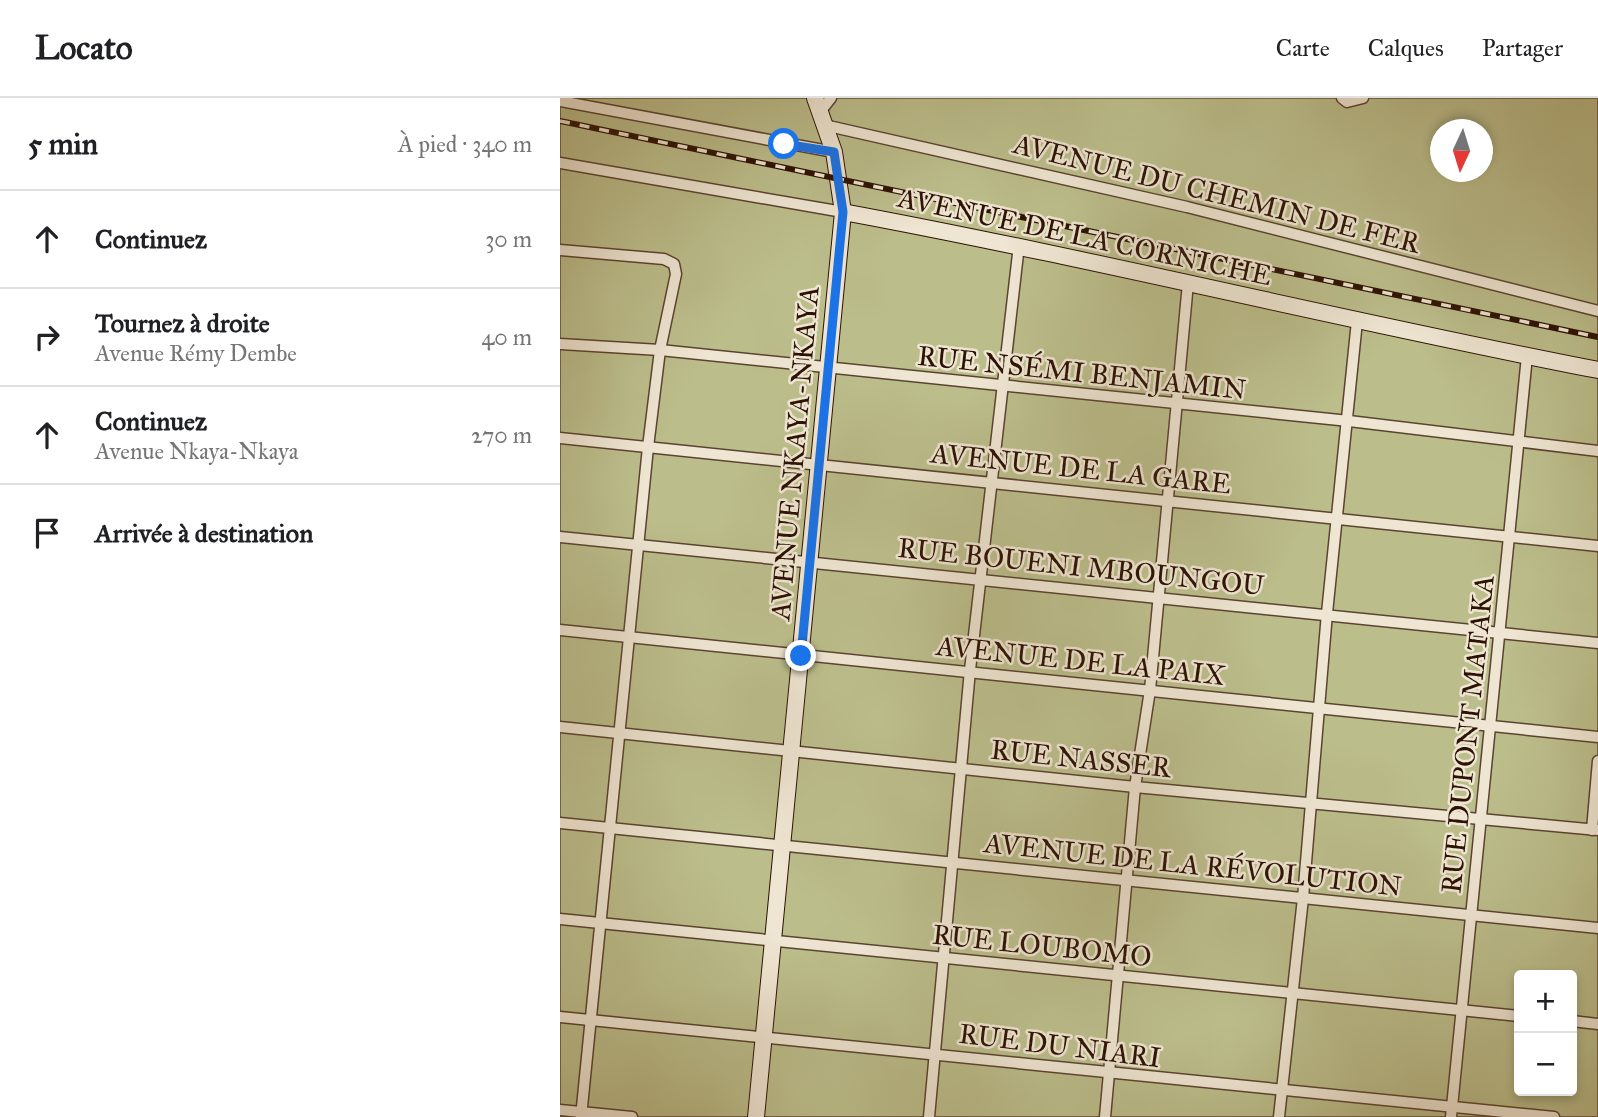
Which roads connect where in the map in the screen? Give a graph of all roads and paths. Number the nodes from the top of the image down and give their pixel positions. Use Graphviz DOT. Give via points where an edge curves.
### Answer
graph roads {
  1 [pos="831,98"];
  2 [pos="1342,98"];
  3 [pos="1363,98"];
  4 [pos="560,101"];
  5 [pos="820,112"];
  6 [pos="834,152"];
  7 [pos="560,163"];
  8 [pos="843,212"];
  9 [pos="1019,245"];
  10 [pos="560,250"];
  11 [pos="1188,284"];
  12 [pos="1598,311"];
  13 [pos="1357,321"];
  14 [pos="560,344"];
  15 [pos="660,350"];
  16 [pos="1527,356"];
  17 [pos="828,369"];
  18 [pos="1598,370"];
  19 [pos="1004,388"];
  20 [pos="1176,405"];
  21 [pos="1349,421"];
  22 [pos="560,438"];
  23 [pos="1520,443"];
  24 [pos="648,447"];
  25 [pos="1598,452"];
  26 [pos="819,466"];
  27 [pos="992,482"];
  28 [pos="1167,499"];
  29 [pos="1338,517"];
  30 [pos="560,537"];
  31 [pos="1509,537"];
  32 [pos="637,544"];
  33 [pos="1598,546"];
  34 [pos="810,561"];
  35 [pos="982,580"];
  36 [pos="1157,597"];
  37 [pos="1326,613"];
  38 [pos="560,630"];
  39 [pos="1501,633"];
  40 [pos="627,636"];
  41 [pos="1598,643"];
  42 [pos="801,656"];
  43 [pos="970,670"];
  44 [pos="1150,690"];
  45 [pos="1318,707"];
  46 [pos="560,727"];
  47 [pos="1489,728"];
  48 [pos="618,733"];
  49 [pos="1598,737"];
  50 [pos="792,752"];
  51 [pos="1598,761"];
  52 [pos="961,768"];
  53 [pos="1135,787"];
  54 [pos="1309,802"];
  55 [pos="1482,819"];
  56 [pos="560,823"];
  57 [pos="608,827"];
  58 [pos="1595,830"];
  59 [pos="784,845"];
  60 [pos="955,863"];
  61 [pos="1128,879"];
  62 [pos="1303,898"];
  63 [pos="1473,915"];
  64 [pos="560,919"];
  65 [pos="599,923"];
  66 [pos="1598,928"];
  67 [pos="774,941"];
  68 [pos="944,958"];
  69 [pos="1118,975"];
  70 [pos="1293,993"];
  71 [pos="1463,1011"];
  72 [pos="1514,1016"];
  73 [pos="560,1017"];
  74 [pos="590,1020"];
  75 [pos="1577,1022"];
  76 [pos="1598,1024"];
  77 [pos="765,1038"];
  78 [pos="936,1054"];
  79 [pos="1110,1072"];
  80 [pos="1281,1091"];
  81 [pos="560,1110"];
  82 [pos="1452,1112"];
  83 [pos="582,1114"];
  84 [pos="632,1117"];
  85 [pos="756,1117"];
  86 [pos="929,1117"];
  87 [pos="1105,1117"];
  88 [pos="1279,1117"];
  89 [pos="1554,1117"];
  1 -- 5 [label="street"];
  2 -- 3 [label="street" via="1350,102"];
  4 -- 6 [label="street"];
  5 -- 6 [label="street, AVENUE NKAYA-NKAYA"];
  5 -- 12 [label="street, AVENUE DU CHEMIN DE FER"];
  6 -- 8 [label="street, AVENUE NKAYA-NKAYA"];
  7 -- 8 [label="street, AVENUE DE LA CORNICHE"];
  8 -- 9 [label="street, AVENUE DE LA CORNICHE"];
  8 -- 17 [label="street, AVENUE NKAYA-NKAYA"];
  9 -- 11 [label="street, AVENUE DE LA CORNICHE"];
  9 -- 19 [label="street"];
  10 -- 15 [label="street" via="599,251 674,264 676,274"];
  11 -- 13 [label="street, AVENUE DE LA CORNICHE"];
  11 -- 20 [label="street"];
  13 -- 16 [label="street, AVENUE DE LA CORNICHE"];
  13 -- 21 [label="street"];
  14 -- 15 [label="street, RUE NSÉMI BENJAMIN"];
  15 -- 17 [label="street, RUE NSÉMI BENJAMIN"];
  15 -- 24 [label="street"];
  16 -- 18 [label="street, AVENUE DE LA CORNICHE"];
  16 -- 23 [label="street, RUE DUPONT MATAKA"];
  17 -- 19 [label="street, RUE NSÉMI BENJAMIN"];
  17 -- 26 [label="street, AVENUE NKAYA-NKAYA"];
  19 -- 20 [label="street, RUE NSÉMI BENJAMIN"];
  19 -- 27 [label="street"];
  20 -- 21 [label="street, RUE NSÉMI BENJAMIN"];
  20 -- 28 [label="street"];
  21 -- 23 [label="street, RUE NSÉMI BENJAMIN"];
  21 -- 29 [label="street"];
  22 -- 24 [label="street, AVENUE DE LA GARE"];
  23 -- 25 [label="street, RUE NSÉMI BENJAMIN"];
  23 -- 31 [label="street, RUE DUPONT MATAKA"];
  24 -- 26 [label="street, AVENUE DE LA GARE"];
  24 -- 32 [label="street"];
  26 -- 27 [label="street, AVENUE DE LA GARE"];
  26 -- 34 [label="street, AVENUE NKAYA-NKAYA"];
  27 -- 28 [label="street, AVENUE DE LA GARE"];
  27 -- 35 [label="street"];
  28 -- 29 [label="street, AVENUE DE LA GARE"];
  28 -- 36 [label="street"];
  29 -- 31 [label="street, AVENUE DE LA GARE"];
  29 -- 37 [label="street"];
  30 -- 32 [label="street, RUE BOUENI MBOUNGOU"];
  31 -- 33 [label="street, AVENUE DE LA GARE"];
  31 -- 39 [label="street, RUE DUPONT MATAKA"];
  32 -- 34 [label="street, RUE BOUENI MBOUNGOU"];
  32 -- 40 [label="street"];
  34 -- 35 [label="street, RUE BOUENI MBOUNGOU"];
  34 -- 42 [label="street, AVENUE NKAYA-NKAYA"];
  35 -- 36 [label="street, RUE BOUENI MBOUNGOU"];
  35 -- 43 [label="street"];
  36 -- 37 [label="street, RUE BOUENI MBOUNGOU"];
  36 -- 44 [label="street"];
  37 -- 39 [label="street, RUE BOUENI MBOUNGOU"];
  37 -- 45 [label="street"];
  38 -- 40 [label="street, AVENUE DE LA PAIX"];
  39 -- 41 [label="street, RUE BOUENI MBOUNGOU"];
  39 -- 47 [label="street, RUE DUPONT MATAKA"];
  40 -- 42 [label="street, AVENUE DE LA PAIX"];
  40 -- 48 [label="street"];
  42 -- 43 [label="street, AVENUE DE LA PAIX"];
  42 -- 50 [label="street, AVENUE NKAYA-NKAYA"];
  43 -- 44 [label="street, AVENUE DE LA PAIX"];
  43 -- 52 [label="street"];
  44 -- 45 [label="street, AVENUE DE LA PAIX"];
  44 -- 53 [label="street"];
  45 -- 47 [label="street, AVENUE DE LA PAIX"];
  45 -- 54 [label="street"];
  46 -- 48 [label="street, RUE NASSER"];
  47 -- 49 [label="street, AVENUE DE LA PAIX"];
  47 -- 55 [label="street, RUE DUPONT MATAKA"];
  48 -- 50 [label="street, RUE NASSER"];
  48 -- 57 [label="street"];
  50 -- 52 [label="street, RUE NASSER"];
  50 -- 59 [label="street, AVENUE NKAYA-NKAYA"];
  51 -- 58 [label="street"];
  52 -- 53 [label="street, RUE NASSER"];
  52 -- 60 [label="street"];
  53 -- 54 [label="street, RUE NASSER"];
  53 -- 61 [label="street"];
  54 -- 55 [label="street, RUE NASSER"];
  54 -- 62 [label="street"];
  55 -- 58 [label="street, RUE NASSER"];
  55 -- 63 [label="street, RUE DUPONT MATAKA"];
  56 -- 57 [label="street, AVENUE DE LA RÉVOLUTION"];
  57 -- 59 [label="street, AVENUE DE LA RÉVOLUTION"];
  57 -- 65 [label="street"];
  59 -- 60 [label="street, AVENUE DE LA RÉVOLUTION"];
  59 -- 67 [label="street, AVENUE NKAYA-NKAYA"];
  60 -- 61 [label="street, AVENUE DE LA RÉVOLUTION"];
  60 -- 68 [label="street"];
  61 -- 62 [label="street, AVENUE DE LA RÉVOLUTION"];
  61 -- 69 [label="street"];
  62 -- 63 [label="street, AVENUE DE LA RÉVOLUTION"];
  62 -- 70 [label="street"];
  63 -- 66 [label="street, AVENUE DE LA RÉVOLUTION"];
  63 -- 71 [label="street, RUE DUPONT MATAKA"];
  64 -- 65 [label="street, RUE LOUBOMO"];
  65 -- 67 [label="street, RUE LOUBOMO"];
  65 -- 74 [label="street"];
  67 -- 68 [label="street, RUE LOUBOMO"];
  67 -- 77 [label="street, AVENUE NKAYA-NKAYA"];
  68 -- 69 [label="street, RUE LOUBOMO"];
  68 -- 78 [label="street"];
  69 -- 70 [label="street, RUE LOUBOMO"];
  69 -- 79 [label="street"];
  70 -- 71 [label="street, RUE LOUBOMO"];
  70 -- 80 [label="street"];
  71 -- 72 [label="street, RUE LOUBOMO"];
  71 -- 82 [label="street, RUE DUPONT MATAKA"];
  73 -- 74 [label="street, RUE DU NIARI"];
  74 -- 77 [label="street, RUE DU NIARI"];
  74 -- 83 [label="street"];
  75 -- 76 [label="street"];
  77 -- 78 [label="street, RUE DU NIARI"];
  77 -- 85 [label="street, AVENUE NKAYA-NKAYA"];
  78 -- 79 [label="street, RUE DU NIARI"];
  78 -- 86 [label="street"];
  79 -- 80 [label="street, RUE DU NIARI"];
  79 -- 87 [label="street"];
  80 -- 82 [label="street, RUE DU NIARI"];
  80 -- 88 [label="street"];
  81 -- 83 [label="street"];
  82 -- 89 [label="street, RUE DU NIARI"];
  83 -- 84 [label="street"];
}
